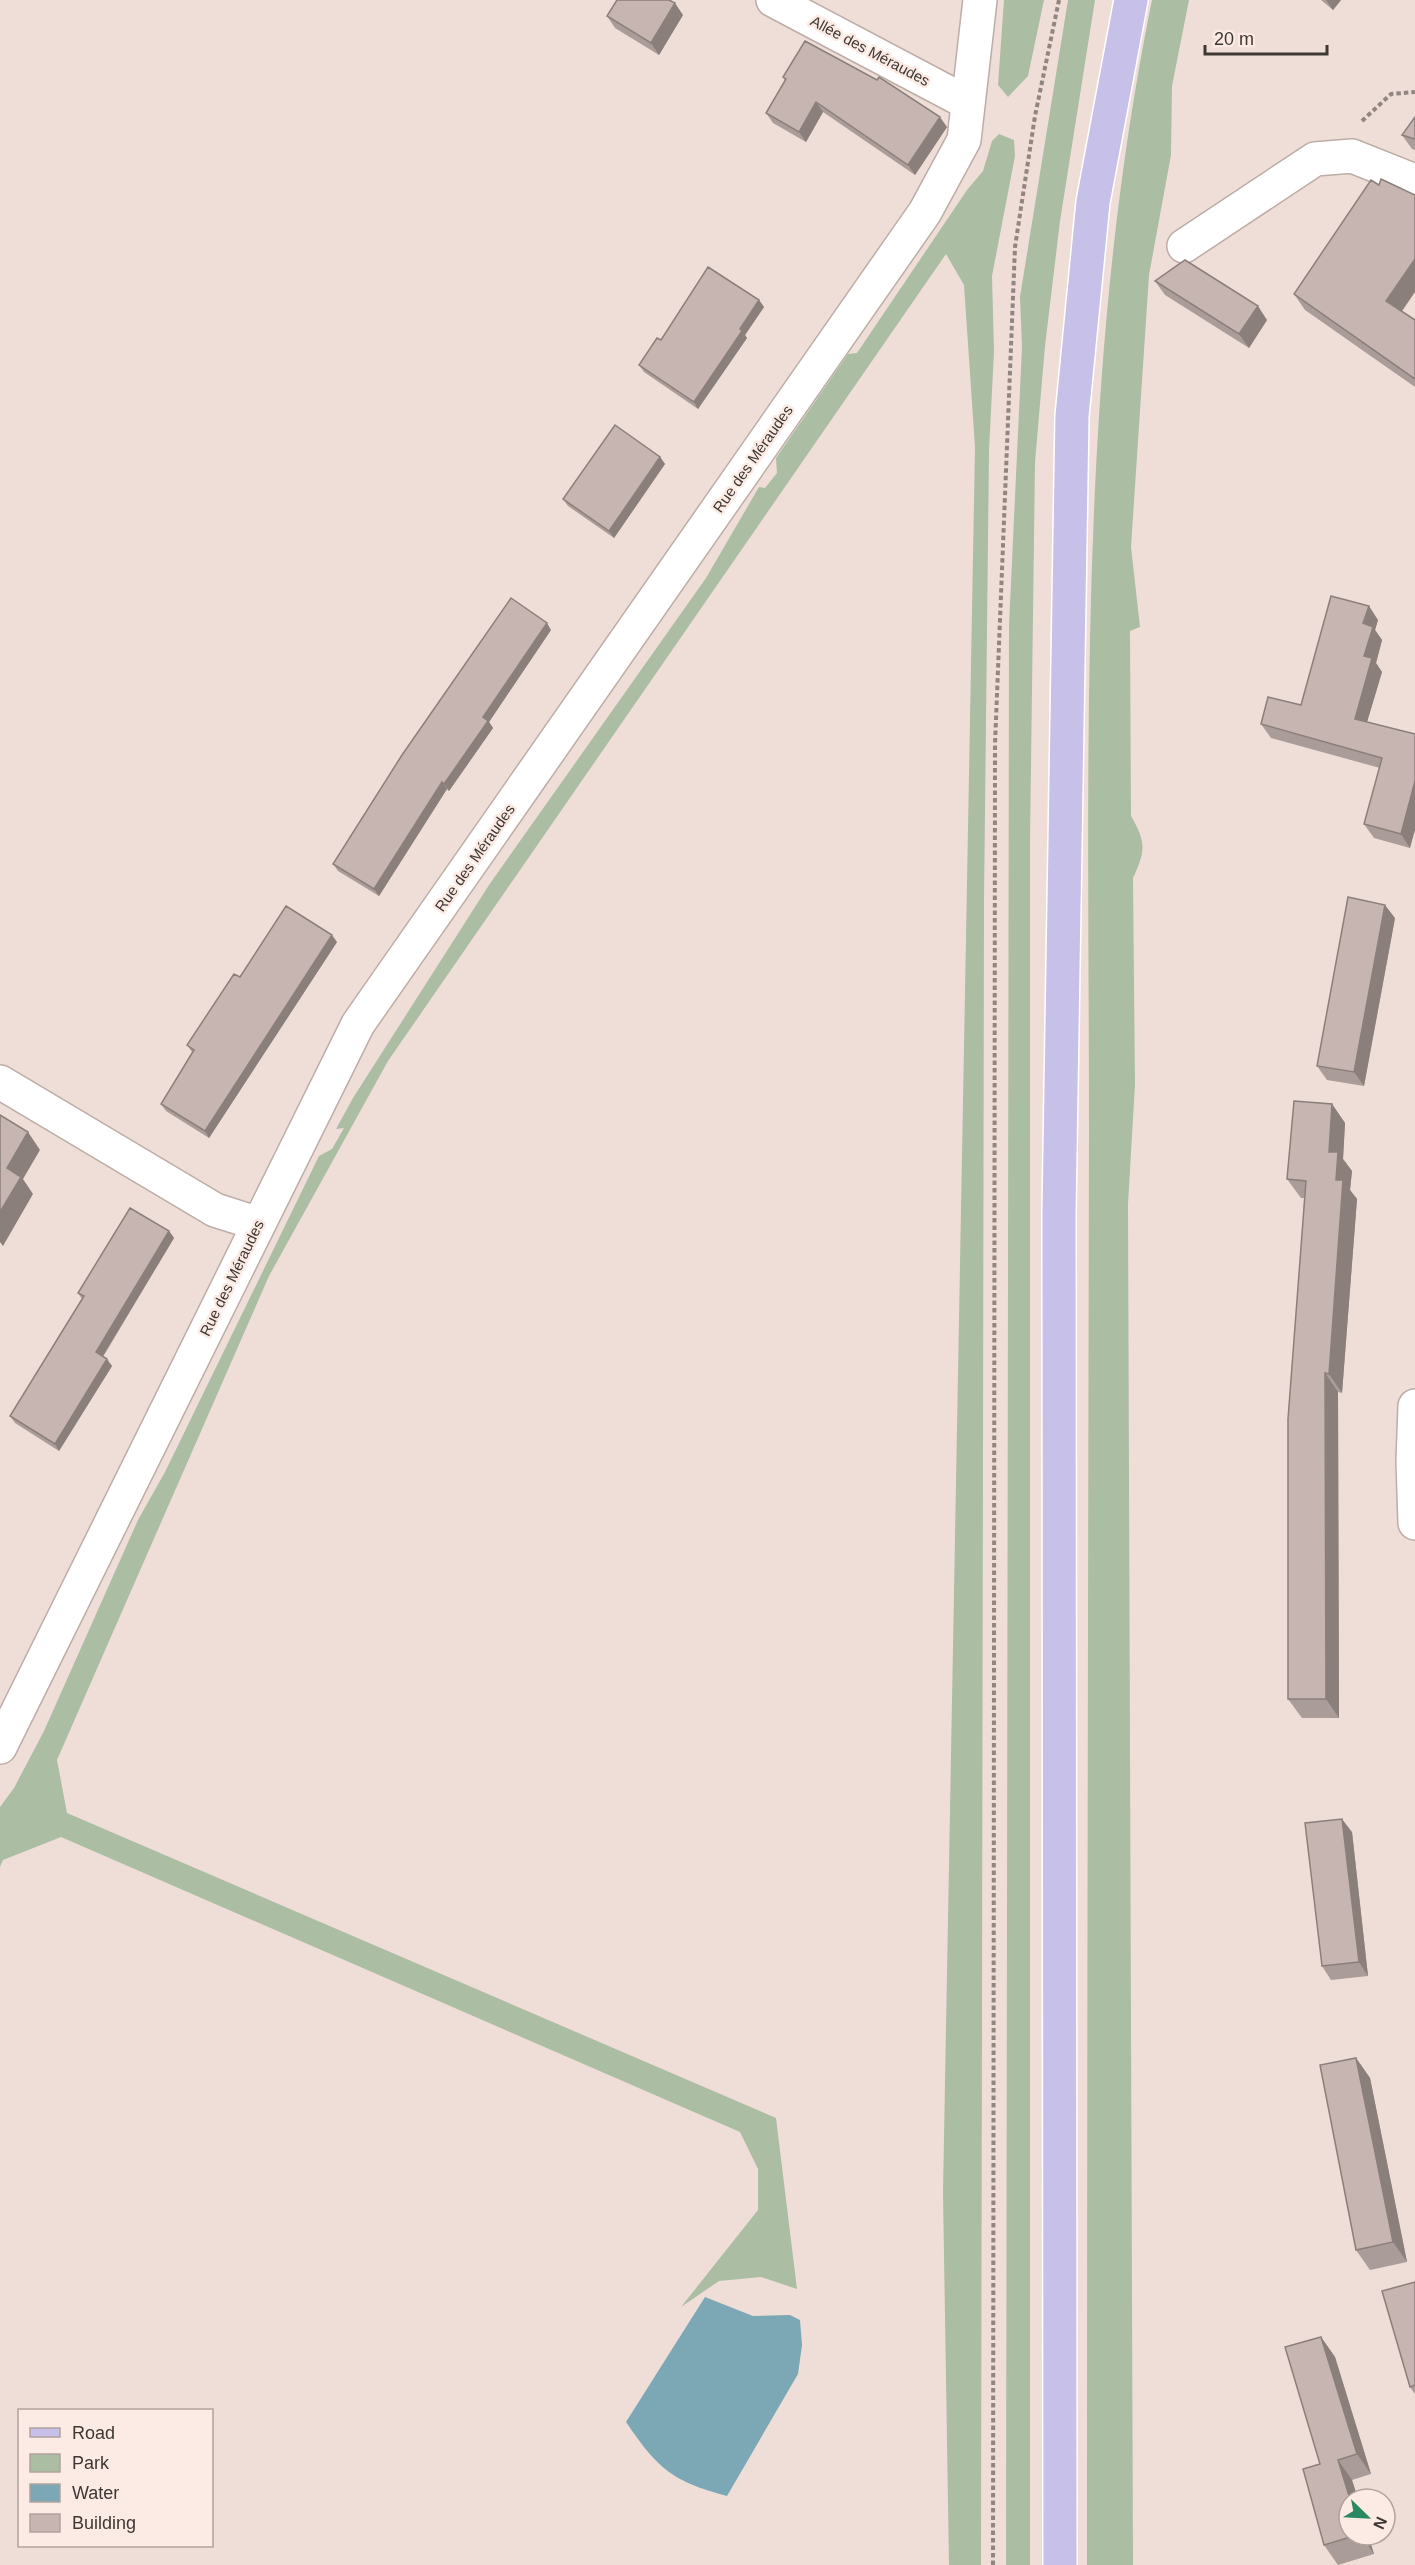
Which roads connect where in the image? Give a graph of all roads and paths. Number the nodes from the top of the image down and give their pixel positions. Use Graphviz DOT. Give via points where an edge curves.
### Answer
graph roads {
  1 [pos="773,0"];
  2 [pos="980,0"];
  3 [pos="1059,0"];
  4 [pos="1131,0"];
  5 [pos="1415,92"];
  6 [pos="966,102"];
  7 [pos="1352,156"];
  8 [pos="1415,181"];
  9 [pos="1184,246"];
  10 [pos="0,1082"];
  11 [pos="259,1224"];
  12 [pos="1415,1406"];
  13 [pos="1415,1523"];
  14 [pos="0,1747"];
  15 [pos="993,2565"];
  16 [pos="1060,2565"];
  1 -- 6 [label="street, Allée des Méraudes"];
  2 -- 6 [label="street, Rue des Méraudes"];
  3 -- 15 [label="path" via="1035,116 1015,247 995,744"];
  4 -- 16 [label="main road" via="1093,202 1072,416 1059,1211"];
  5 -- 7 [label="path" via="1391,94 1360,123"];
  6 -- 11 [label="street, Rue des Méraudes" via="964,140 926,212 358,1024"];
  7 -- 8 [label="street"];
  7 -- 9 [label="street" via="1315,159"];
  10 -- 11 [label="street" via="215,1210"];
  11 -- 14 [label="street, Rue des Méraudes"];
  12 -- 13 [label="street"];
}
